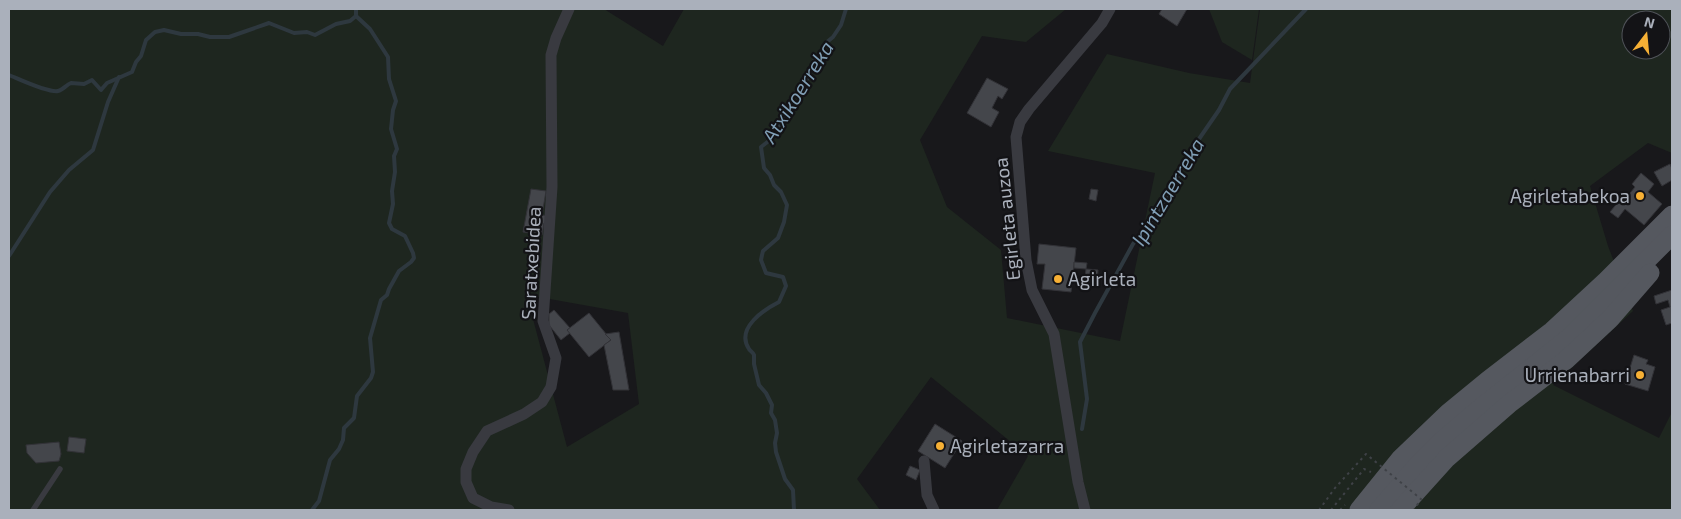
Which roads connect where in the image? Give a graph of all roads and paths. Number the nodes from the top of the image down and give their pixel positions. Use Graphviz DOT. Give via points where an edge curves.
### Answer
graph roads {
  1 [pos="569,9"];
  2 [pos="1110,9"];
  3 [pos="1672,215"];
  4 [pos="1672,235"];
  5 [pos="1672,248"];
  6 [pos="924,460"];
  7 [pos="60,469"];
  8 [pos="1371,472"];
  9 [pos="1352,506"];
  10 [pos="32,510"];
  11 [pos="509,510"];
  12 [pos="934,510"];
  13 [pos="1085,510"];
  14 [pos="1319,510"];
  15 [pos="1331,510"];
  16 [pos="1340,510"];
  17 [pos="1378,510"];
  18 [pos="1400,510"];
  19 [pos="1414,510"];
  1 -- 11 [label="street, Saratxebidea" via="551,55 552,187 542,321 556,358 551,387 542,402 487,431 466,469 466,482 473,498 491,507"];
  2 -- 13 [label="street, Egirleta auzoa" via="1102,23 1029,109 1020,122 1016,137 1026,260 1032,290 1054,334"];
  3 -- 9 [label="main road" via="1552,331 1448,413"];
  4 -- 17 [label="main road" via="1570,337 1443,440"];
  5 -- 18 [label="main road" via="1610,319 1566,360 1447,458"];
  6 -- 12 [label="street" via="927,495"];
  7 -- 10 [label="lane"];
  8 -- 15 [label="path" via="1364,469"];
  9 -- 16 [label="path"];
  14 -- 19 [label="path, bridge" via="1366,454 1421,500"];
}
